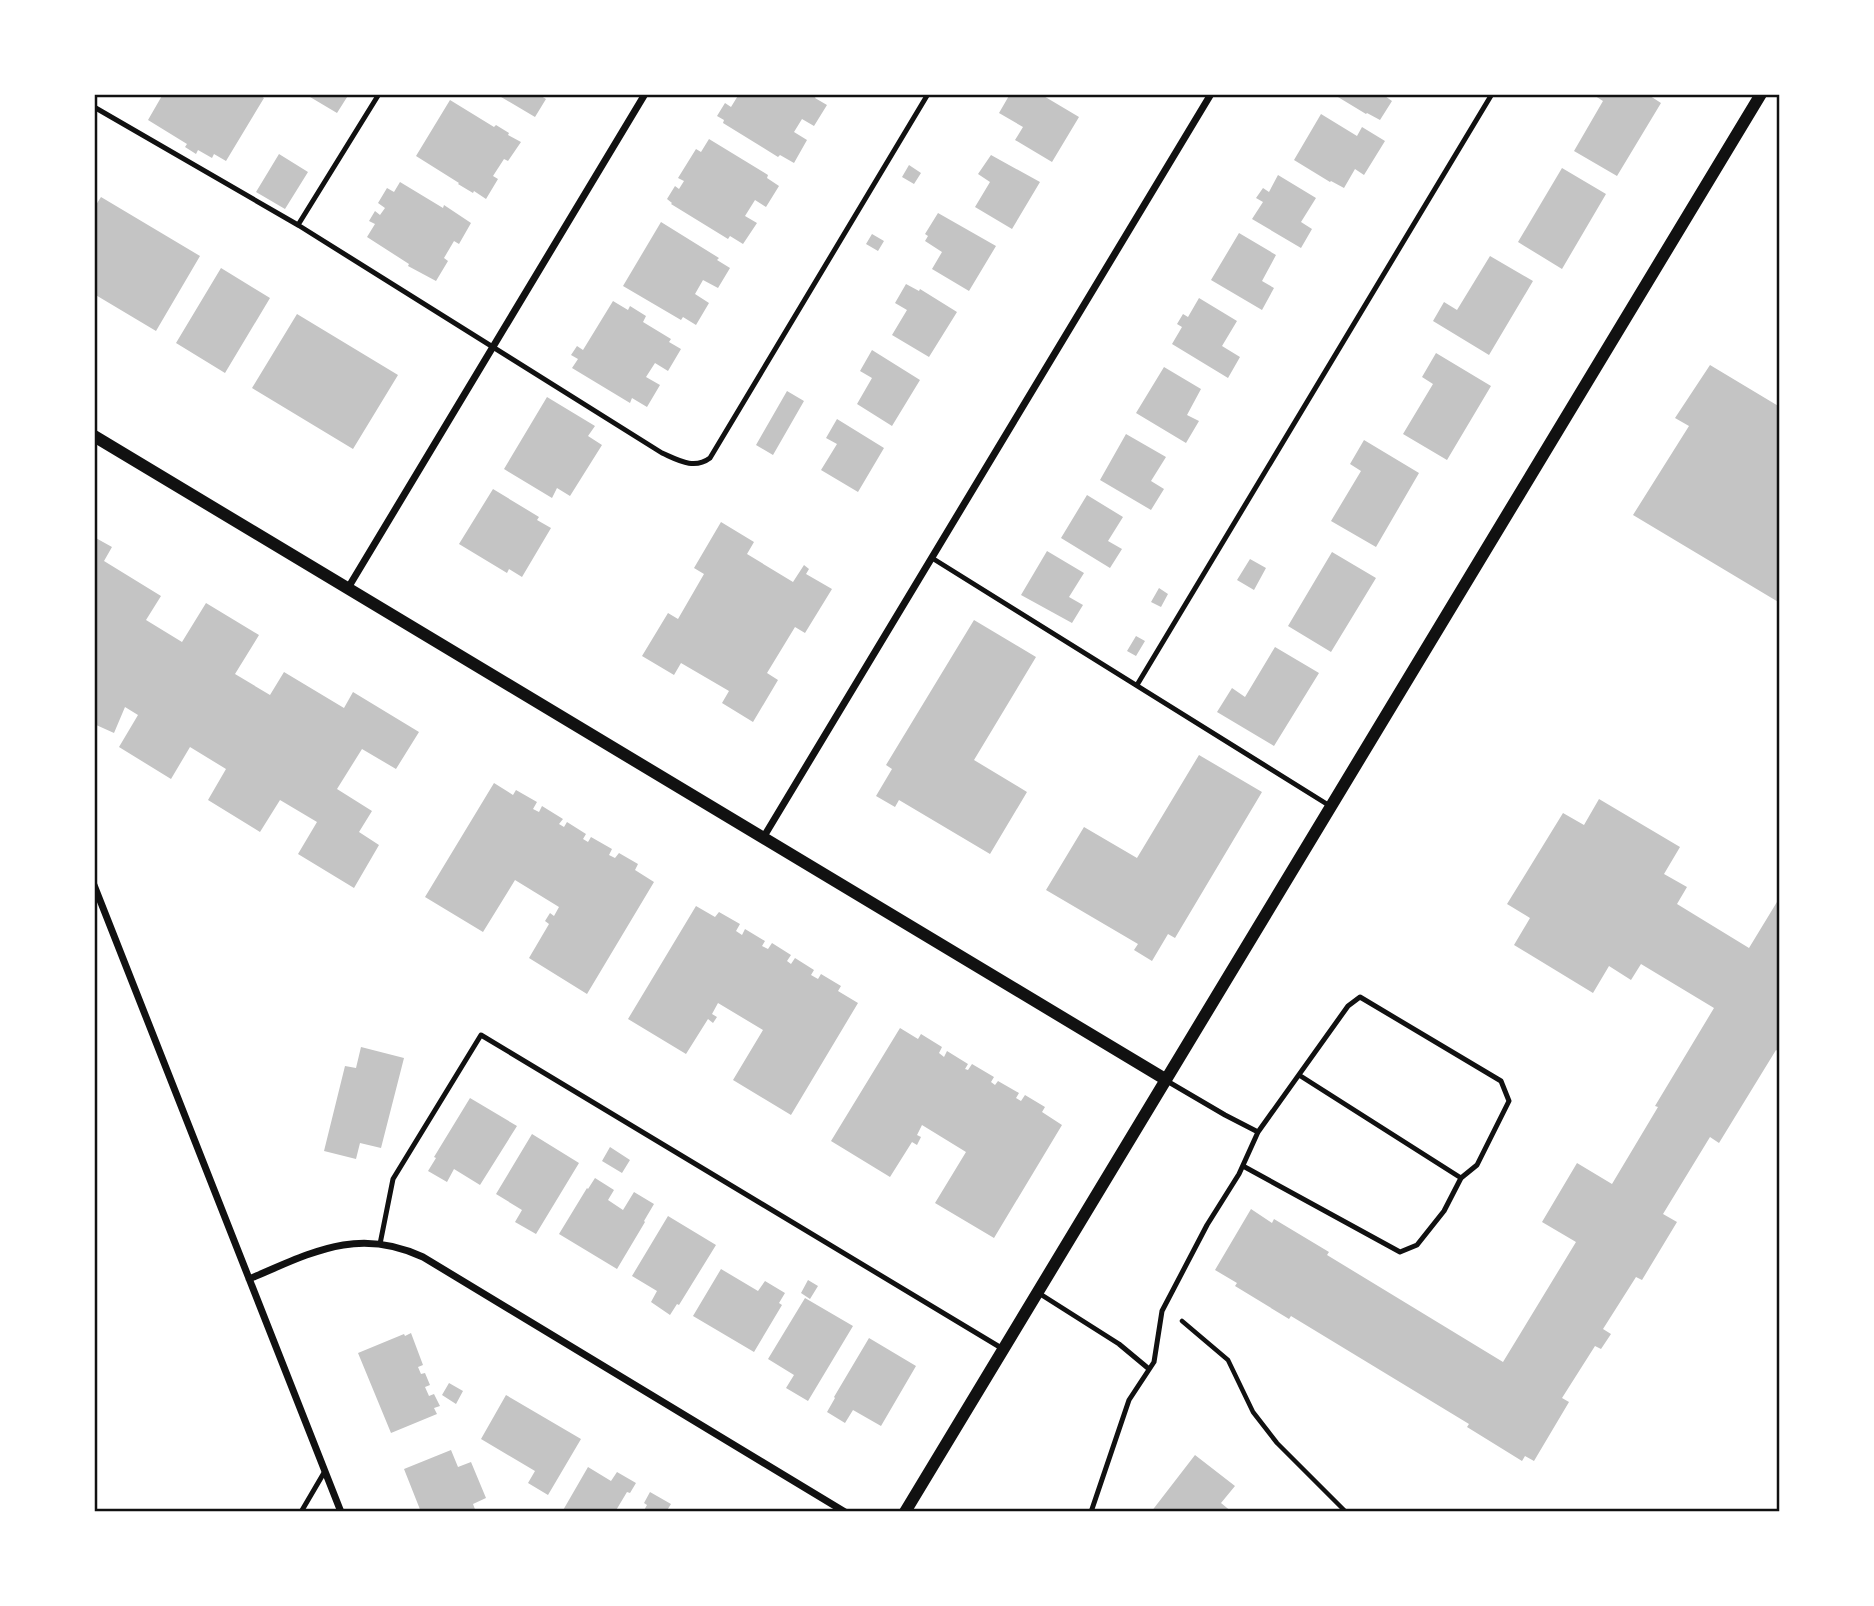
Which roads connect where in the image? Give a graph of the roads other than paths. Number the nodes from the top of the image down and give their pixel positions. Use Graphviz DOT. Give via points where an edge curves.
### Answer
graph roads {
  1 [pos="379,94"];
  2 [pos="645,94"];
  3 [pos="928,94"];
  4 [pos="1211,94"];
  5 [pos="1492,94"];
  6 [pos="1760,94"];
  7 [pos="94,107"];
  8 [pos="298,225"];
  9 [pos="493,348"];
  10 [pos="94,436"];
  11 [pos="932,558"];
  12 [pos="348,588"];
  13 [pos="1137,685"];
  14 [pos="1330,806"];
  15 [pos="763,838"];
  16 [pos="94,885"];
  17 [pos="1299,1075"];
  18 [pos="1165,1079"];
  19 [pos="1258,1132"];
  20 [pos="1243,1166"];
  21 [pos="1461,1178"];
  22 [pos="380,1244"];
  23 [pos="250,1279"];
  24 [pos="1037,1292"];
  25 [pos="1003,1349"];
  26 [pos="1149,1369"];
  27 [pos="325,1471"];
  28 [pos="300,1511"];
  29 [pos="341,1511"];
  30 [pos="845,1511"];
  31 [pos="905,1511"];
  32 [pos="1091,1511"];
  1 -- 8 [label="lane"];
  2 -- 9 [label="street"];
  3 -- 9 [label="lane" via="710,458 702,464 684,463 662,453"];
  4 -- 11 [label="street"];
  5 -- 13 [label="lane"];
  6 -- 14 [label="street"];
  7 -- 8 [label="lane"];
  8 -- 9 [label="lane"];
  9 -- 12 [label="street"];
  10 -- 12 [label="street"];
  11 -- 13 [label="lane"];
  11 -- 15 [label="street"];
  12 -- 15 [label="street"];
  13 -- 14 [label="lane"];
  14 -- 18 [label="street"];
  15 -- 18 [label="street"];
  16 -- 23 [label="street"];
  17 -- 19 [label="lane"];
  17 -- 21 [label="lane"];
  17 -- 21 [label="lane" via="1348,1006 1360,997 1501,1081 1509,1101 1477,1164"];
  18 -- 19 [label="lane"];
  18 -- 24 [label="street"];
  19 -- 20 [label="lane"];
  20 -- 21 [label="lane" via="1400,1252 1417,1245 1444,1211"];
  20 -- 26 [label="lane" via="1162,1311"];
  22 -- 23 [label="street" via="328,1247"];
  22 -- 25 [label="lane" via="393,1179 481,1035"];
  22 -- 30 [label="street" via="423,1257"];
  23 -- 27 [label="street"];
  24 -- 25 [label="street"];
  24 -- 26 [label="lane" via="1119,1343"];
  25 -- 31 [label="street"];
  26 -- 32 [label="lane" via="1129,1400"];
  27 -- 28 [label="lane"];
  27 -- 29 [label="street"];
}
